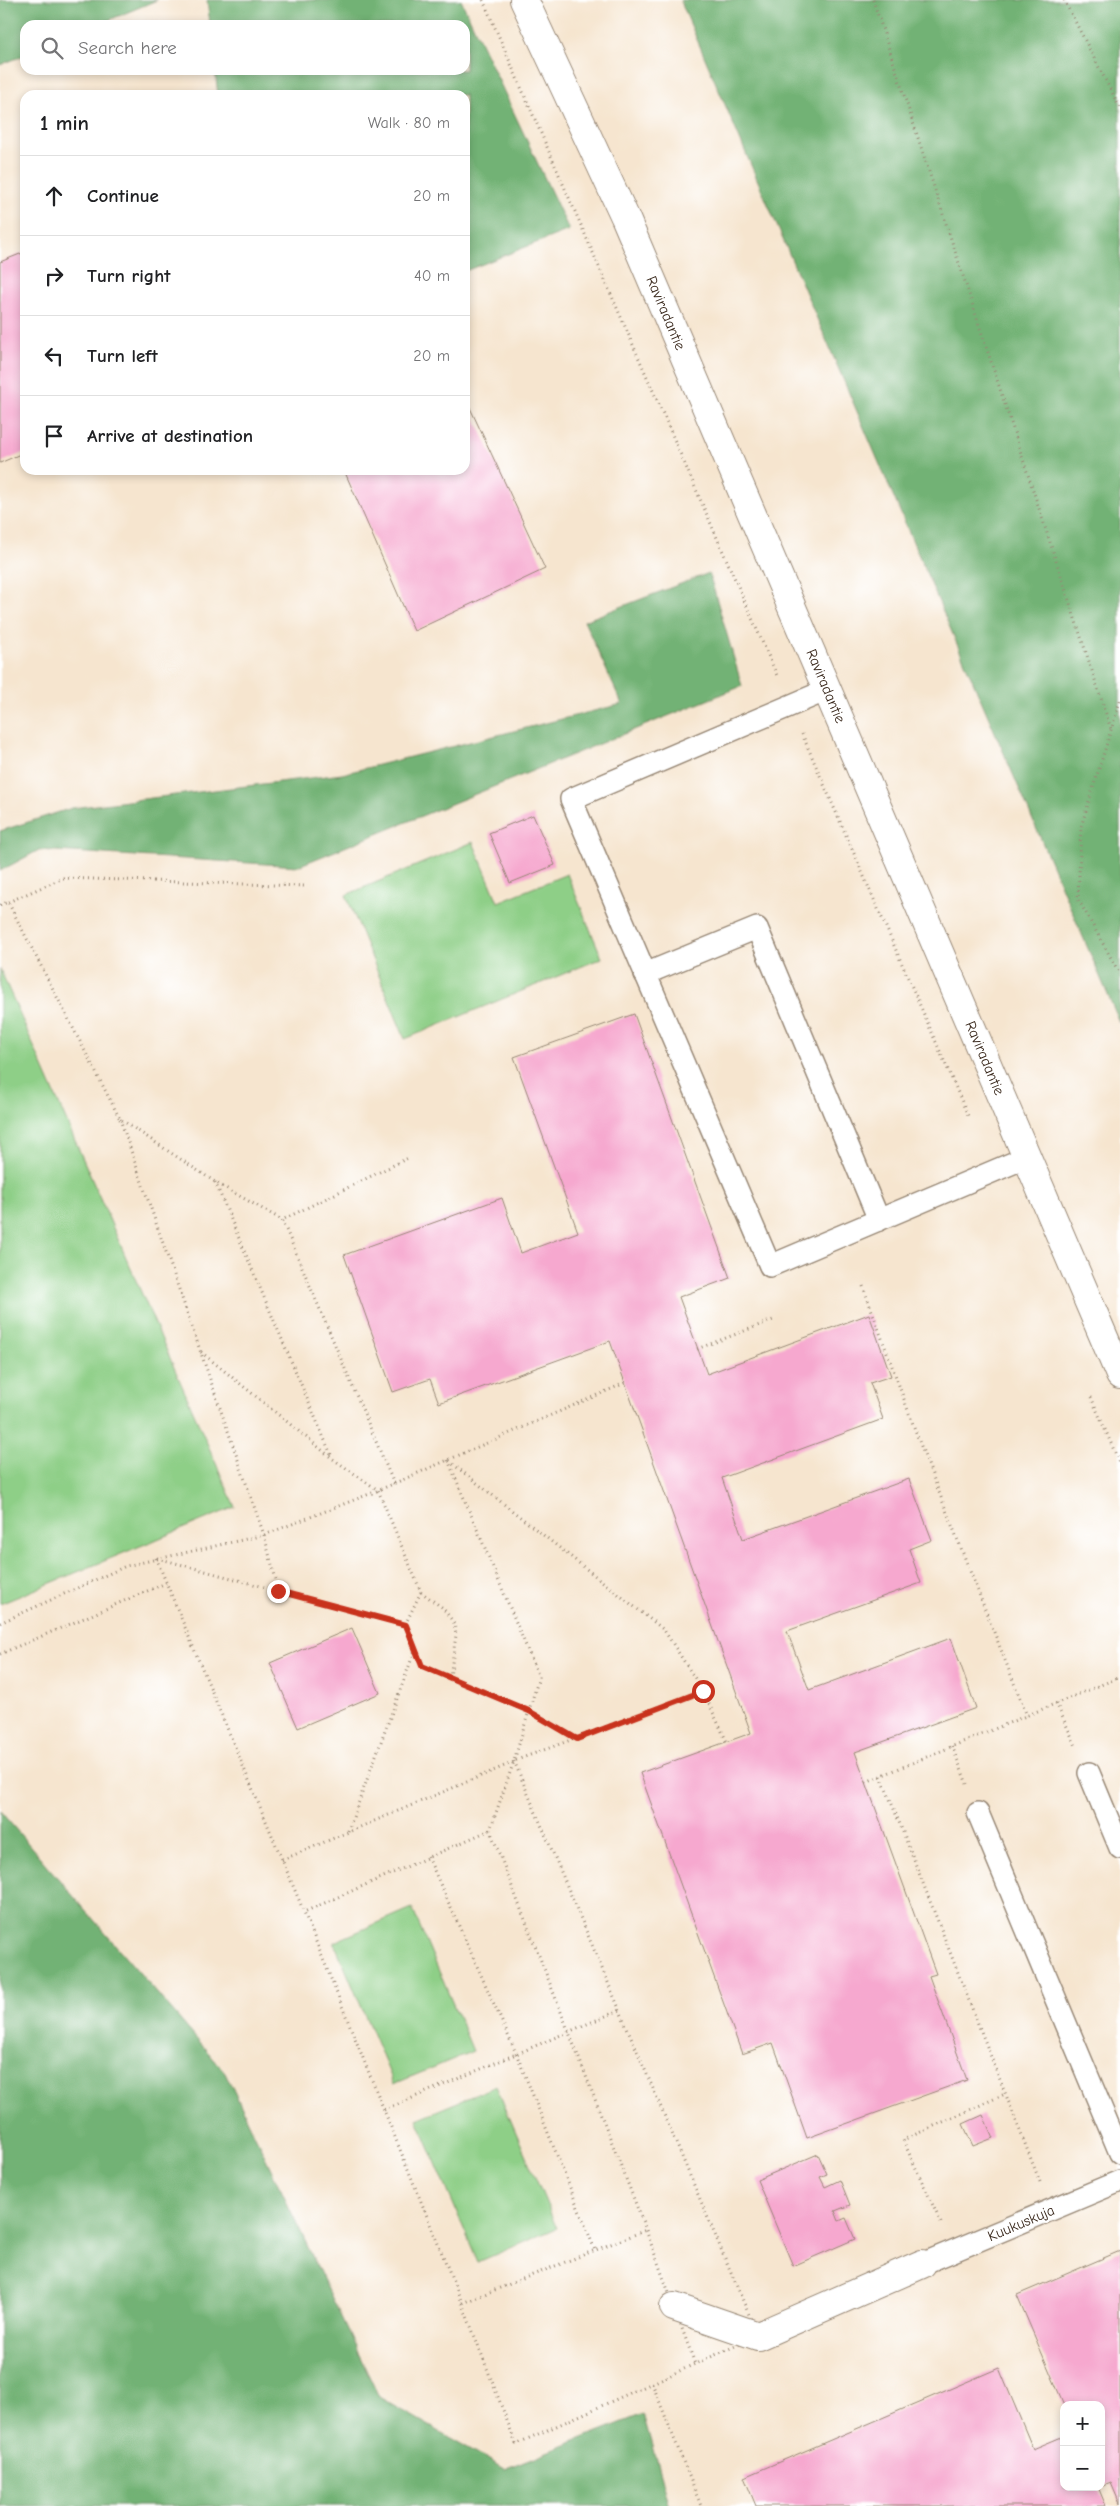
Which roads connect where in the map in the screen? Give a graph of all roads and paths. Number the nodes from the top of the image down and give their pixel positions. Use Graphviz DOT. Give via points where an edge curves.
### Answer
graph roads {
  1 [pos="524,0"];
  2 [pos="873,0"];
  3 [pos="1064,0"];
  4 [pos="1120,108"];
  5 [pos="827,690"];
  6 [pos="1120,701"];
  7 [pos="1111,729"];
  8 [pos="304,886"];
  9 [pos="8,902"];
  10 [pos="0,905"];
  11 [pos="646,974"];
  12 [pos="1120,974"];
  13 [pos="120,1119"];
  14 [pos="1027,1157"];
  15 [pos="408,1158"];
  16 [pos="215,1182"];
  17 [pos="282,1220"];
  18 [pos="878,1220"];
  19 [pos="864,1286"];
  20 [pos="773,1320"];
  21 [pos="697,1349"];
  22 [pos="200,1351"];
  23 [pos="1120,1375"];
  24 [pos="625,1383"];
  25 [pos="333,1459"];
  26 [pos="448,1460"];
  27 [pos="394,1484"];
  28 [pos="378,1490"];
  29 [pos="264,1535"];
  30 [pos="156,1558"];
  31 [pos="166,1584"];
  32 [pos="278,1591"];
  33 [pos="421,1592"];
  34 [pos="0,1623"];
  35 [pos="406,1625"];
  36 [pos="416,1649"];
  37 [pos="0,1654"];
  38 [pos="450,1677"];
  39 [pos="1120,1677"];
  40 [pos="703,1691"];
  41 [pos="1056,1703"];
  42 [pos="529,1711"];
  43 [pos="1027,1716"];
  44 [pos="577,1739"];
  45 [pos="727,1742"];
  46 [pos="952,1746"];
  47 [pos="514,1762"];
  48 [pos="1089,1773"];
  49 [pos="881,1776"];
  50 [pos="866,1782"];
  51 [pos="978,1813"];
  52 [pos="490,1830"];
  53 [pos="348,1832"];
  54 [pos="1120,1848"];
  55 [pos="428,1857"];
  56 [pos="282,1860"];
  57 [pos="304,1912"];
  58 [pos="620,2010"];
  59 [pos="569,2032"];
  60 [pos="516,2053"];
  61 [pos="1006,2094"];
  62 [pos="384,2110"];
  63 [pos="1120,2153"];
  64 [pos="1120,2181"];
  65 [pos="1051,2210"];
  66 [pos="646,2230"];
  67 [pos="595,2250"];
  68 [pos="954,2250"];
  69 [pos="922,2264"];
  70 [pos="462,2303"];
  71 [pos="674,2307"];
  72 [pos="758,2336"];
  73 [pos="695,2364"];
  74 [pos="652,2383"];
  75 [pos="701,2506"];
  1 -- 5 [label="street, Raviradantie" via="625,217"];
  2 -- 7 [label="path"];
  3 -- 4 [label="path"];
  5 -- 11 [label="lane" via="571,800"];
  5 -- 14 [label="street, Raviradantie"];
  6 -- 7 [label="path"];
  7 -- 12 [label="path" via="1081,827 1078,899"];
  8 -- 9 [label="path" via="63,878"];
  9 -- 10 [label="path"];
  9 -- 13 [label="path"];
  11 -- 18 [label="lane" via="770,1266"];
  11 -- 18 [label="lane" via="757,928"];
  13 -- 16 [label="path"];
  13 -- 22 [label="path"];
  14 -- 18 [label="lane"];
  14 -- 23 [label="street, Raviradantie"];
  15 -- 17 [label="path"];
  16 -- 17 [label="path"];
  16 -- 25 [label="path"];
  17 -- 27 [label="path"];
  19 -- 43 [label="path" via="922,1449"];
  20 -- 21 [label="path"];
  22 -- 25 [label="path"];
  22 -- 29 [label="path"];
  24 -- 26 [label="path"];
  25 -- 28 [label="path"];
  26 -- 27 [label="path"];
  26 -- 40 [label="path" via="664,1630"];
  26 -- 42 [label="path" via="539,1677"];
  27 -- 28 [label="path"];
  28 -- 29 [label="path"];
  28 -- 33 [label="path"];
  29 -- 30 [label="path"];
  29 -- 32 [label="path"];
  30 -- 31 [label="path"];
  30 -- 32 [label="path"];
  30 -- 34 [label="path" via="126,1566"];
  31 -- 37 [label="path"];
  31 -- 56 [label="path"];
  32 -- 35 [label="path"];
  33 -- 35 [label="path"];
  33 -- 38 [label="path" via="443,1608 454,1623 456,1635"];
  35 -- 36 [label="path"];
  36 -- 38 [label="path" via="422,1666"];
  36 -- 53 [label="path"];
  38 -- 42 [label="path"];
  39 -- 41 [label="path"];
  40 -- 44 [label="path"];
  40 -- 45 [label="path"];
  41 -- 43 [label="path"];
  41 -- 48 [label="path"];
  42 -- 44 [label="path"];
  42 -- 47 [label="path"];
  43 -- 46 [label="path"];
  44 -- 47 [label="path"];
  46 -- 49 [label="path"];
  46 -- 51 [label="path"];
  47 -- 52 [label="path"];
  47 -- 53 [label="path"];
  47 -- 58 [label="path"];
  48 -- 54 [label="lane"];
  49 -- 50 [label="path"];
  49 -- 61 [label="path"];
  51 -- 63 [label="lane"];
  52 -- 55 [label="path"];
  52 -- 59 [label="path"];
  53 -- 56 [label="path"];
  55 -- 57 [label="path"];
  55 -- 60 [label="path"];
  56 -- 57 [label="path"];
  57 -- 62 [label="path"];
  58 -- 59 [label="path"];
  58 -- 72 [label="path"];
  59 -- 60 [label="path"];
  59 -- 66 [label="path"];
  60 -- 62 [label="path"];
  60 -- 67 [label="path"];
  61 -- 65 [label="path"];
  61 -- 68 [label="path" via="903,2140"];
  62 -- 70 [label="path"];
  64 -- 65 [label="lane, Kuukuskuja"];
  65 -- 68 [label="lane, Kuukuskuja"];
  66 -- 67 [label="path"];
  66 -- 71 [label="path"];
  67 -- 70 [label="path"];
  68 -- 69 [label="lane, Kuukuskuja"];
  69 -- 72 [label="street"];
  70 -- 74 [label="path" via="516,2444"];
  71 -- 72 [label="street"];
  73 -- 74 [label="path"];
  74 -- 75 [label="path"];
}
